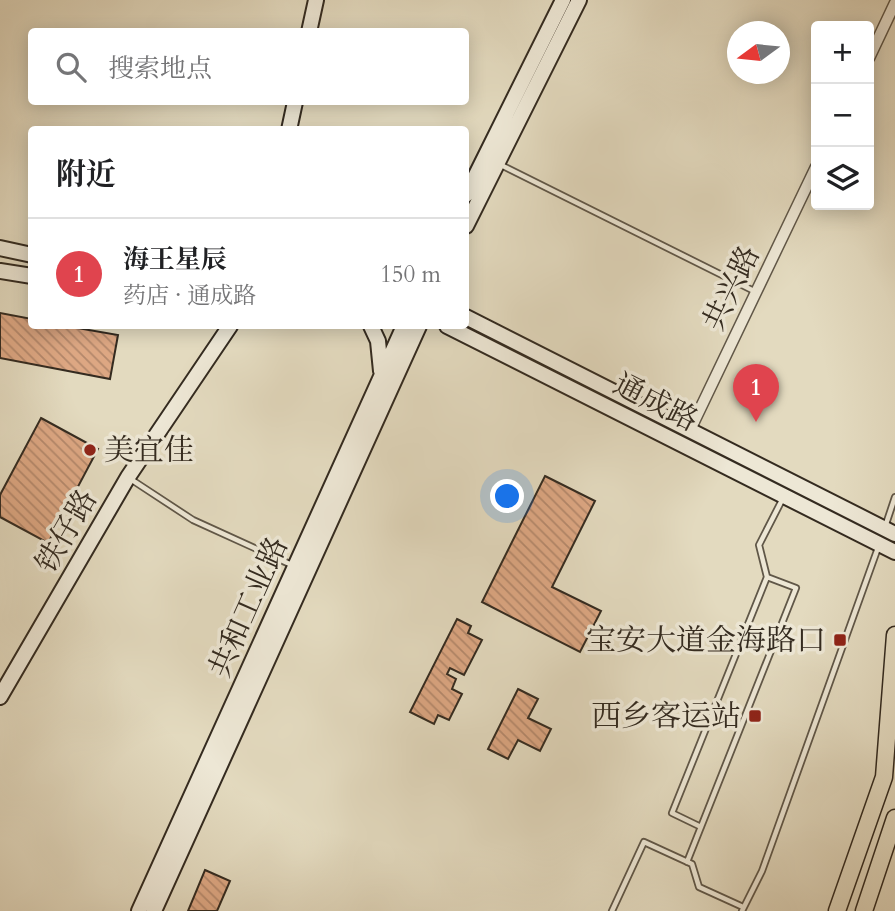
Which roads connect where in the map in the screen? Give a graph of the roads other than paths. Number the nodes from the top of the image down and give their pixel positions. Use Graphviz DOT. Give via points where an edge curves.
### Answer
graph roads {
  1 [pos="316,0"];
  2 [pos="563,0"];
  3 [pos="579,0"];
  4 [pos="887,0"];
  5 [pos="895,2"];
  6 [pos="310,28"];
  7 [pos="874,47"];
  8 [pos="294,105"];
  9 [pos="290,126"];
  10 [pos="497,163"];
  11 [pos="811,177"];
  12 [pos="469,189"];
  13 [pos="469,220"];
  14 [pos="0,248"];
  15 [pos="28,254"];
  16 [pos="0,271"];
  17 [pos="28,275"];
  18 [pos="756,292"];
  19 [pos="469,319"];
  20 [pos="228,329"];
  21 [pos="372,329"];
  22 [pos="403,329"];
  23 [pos="418,329"];
  24 [pos="453,329"];
  25 [pos="382,374"];
  26 [pos="690,430"];
  27 [pos="128,477"];
  28 [pos="784,496"];
  29 [pos="895,497"];
  30 [pos="890,531"];
  31 [pos="879,544"];
  32 [pos="895,552"];
  33 [pos="295,567"];
  34 [pos="767,577"];
  35 [pos="895,635"];
  36 [pos="0,697"];
  37 [pos="895,818"];
  38 [pos="701,827"];
  39 [pos="687,862"];
  40 [pos="742,909"];
  41 [pos="139,911"];
  42 [pos="154,911"];
  43 [pos="612,911"];
  44 [pos="836,911"];
  45 [pos="864,911"];
  1 -- 6 [label="street"];
  2 -- 12 [label="street"];
  3 -- 10 [label="street"];
  4 -- 5 [label="street"];
  5 -- 7 [label="street"];
  8 -- 9 [label="street"];
  10 -- 13 [label="street"];
  10 -- 18 [label="lane"];
  11 -- 18 [label="street, 共兴路"];
  14 -- 15 [label="street"];
  16 -- 17 [label="street"];
  18 -- 26 [label="street, 共兴路"];
  19 -- 26 [label="street, 通成路"];
  20 -- 27 [label="street, 铁仔路"];
  21 -- 25 [label="street"];
  22 -- 25 [label="street, 共和工业路"];
  23 -- 42 [label="street, 共和工业路"];
  24 -- 28 [label="street, 通成路"];
  25 -- 33 [label="street, 共和工业路"];
  26 -- 30 [label="street, 通成路"];
  27 -- 33 [label="lane" via="193,520"];
  27 -- 36 [label="street, 铁仔路"];
  28 -- 31 [label="street, 通成路"];
  28 -- 34 [label="lane" via="759,545"];
  29 -- 30 [label="lane"];
  30 -- 31 [label="lane"];
  31 -- 32 [label="street, 通成路"];
  31 -- 40 [label="lane" via="762,872"];
  33 -- 41 [label="street, 共和工业路"];
  34 -- 38 [label="lane" via="672,813"];
  34 -- 38 [label="lane" via="796,588"];
  35 -- 44 [label="main road" via="884,777"];
  37 -- 45 [label="main road"];
  38 -- 39 [label="lane"];
  39 -- 40 [label="lane" via="692,864 699,887"];
  39 -- 43 [label="lane" via="644,842"];
}
